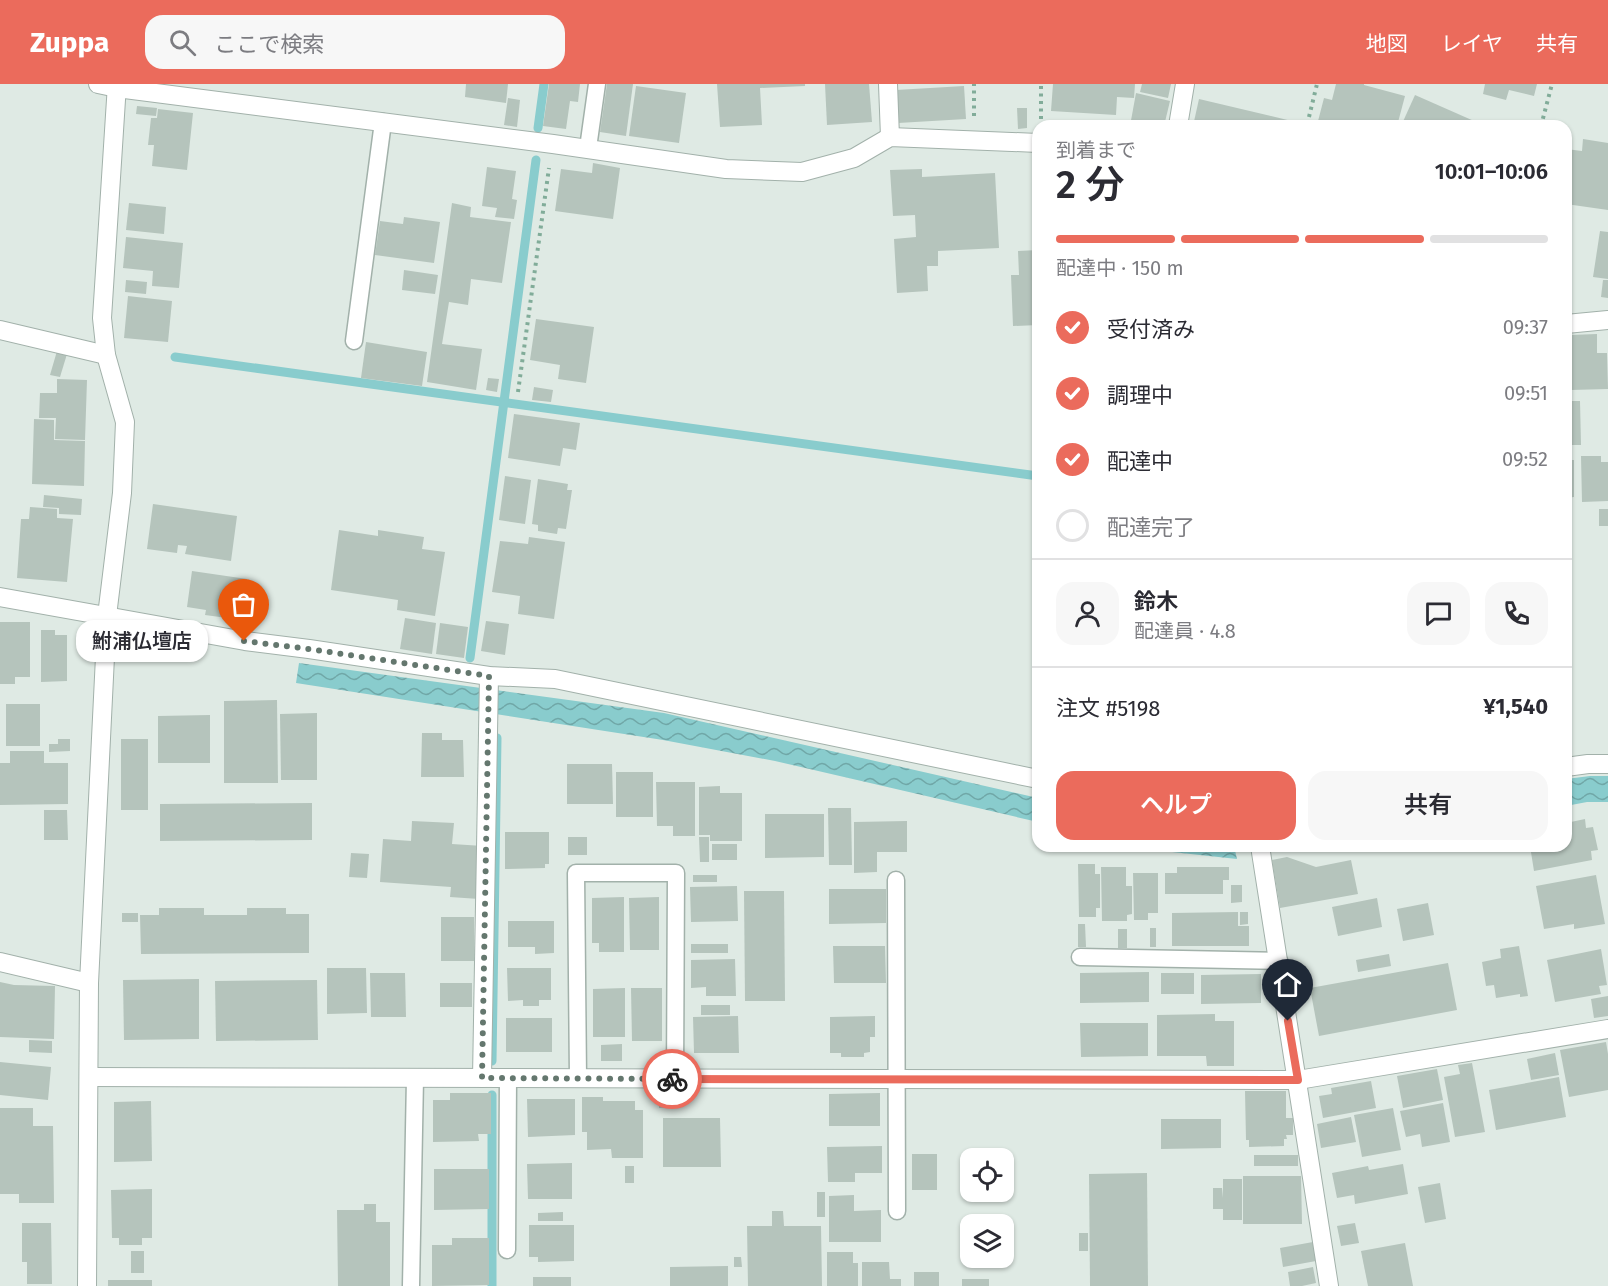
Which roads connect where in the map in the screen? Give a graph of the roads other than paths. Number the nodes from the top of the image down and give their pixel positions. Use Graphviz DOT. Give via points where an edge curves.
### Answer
graph roads {
  1 [pos="98,84"];
  2 [pos="597,84"];
  3 [pos="888,84"];
  4 [pos="1185,84"];
  5 [pos="117,86"];
  6 [pos="1179,120"];
  7 [pos="383,122"];
  8 [pos="890,137"];
  9 [pos="1032,143"];
  10 [pos="588,148"];
  11 [pos="1608,320"];
  12 [pos="1572,323"];
  13 [pos="0,330"];
  14 [pos="354,341"];
  15 [pos="106,355"];
  16 [pos="0,597"];
  17 [pos="107,616"];
  18 [pos="488,681"];
  19 [pos="1608,764"];
  20 [pos="1572,766"];
  21 [pos="1032,779"];
  22 [pos="1261,852"];
  23 [pos="896,880"];
  24 [pos="1080,957"];
  25 [pos="1279,961"];
  26 [pos="0,962"];
  27 [pos="89,983"];
  28 [pos="1608,1029"];
  29 [pos="89,1077"];
  30 [pos="415,1078"];
  31 [pos="482,1078"];
  32 [pos="508,1078"];
  33 [pos="578,1078"];
  34 [pos="675,1079"];
  35 [pos="897,1079"];
  36 [pos="1298,1080"];
  37 [pos="897,1211"];
  38 [pos="507,1250"];
  39 [pos="87,1286"];
  40 [pos="411,1286"];
  41 [pos="1329,1286"];
  1 -- 5 [label="street"];
  2 -- 10 [label="lane"];
  3 -- 8 [label="street"];
  4 -- 6 [label="street"];
  5 -- 7 [label="street"];
  5 -- 15 [label="street" via="102,318"];
  7 -- 10 [label="street"];
  7 -- 14 [label="lane"];
  8 -- 9 [label="street"];
  8 -- 10 [label="street" via="854,158 802,172 726,169"];
  11 -- 12 [label="street"];
  13 -- 15 [label="street"];
  15 -- 17 [label="street" via="125,422 123,493"];
  16 -- 17 [label="street"];
  17 -- 18 [label="street"];
  17 -- 27 [label="street"];
  18 -- 21 [label="street" via="555,680"];
  18 -- 31 [label="street"];
  19 -- 20 [label="street"];
  22 -- 25 [label="street"];
  23 -- 35 [label="lane"];
  24 -- 25 [label="lane"];
  25 -- 36 [label="street"];
  26 -- 27 [label="street"];
  27 -- 29 [label="street"];
  28 -- 36 [label="street"];
  29 -- 30 [label="street"];
  29 -- 39 [label="street"];
  30 -- 31 [label="street"];
  30 -- 40 [label="lane"];
  31 -- 32 [label="street"];
  32 -- 33 [label="street"];
  32 -- 38 [label="lane"];
  33 -- 34 [label="street"];
  33 -- 34 [label="lane" via="576,873 676,873"];
  34 -- 35 [label="street"];
  35 -- 36 [label="street"];
  35 -- 37 [label="lane"];
  36 -- 41 [label="street"];
}
